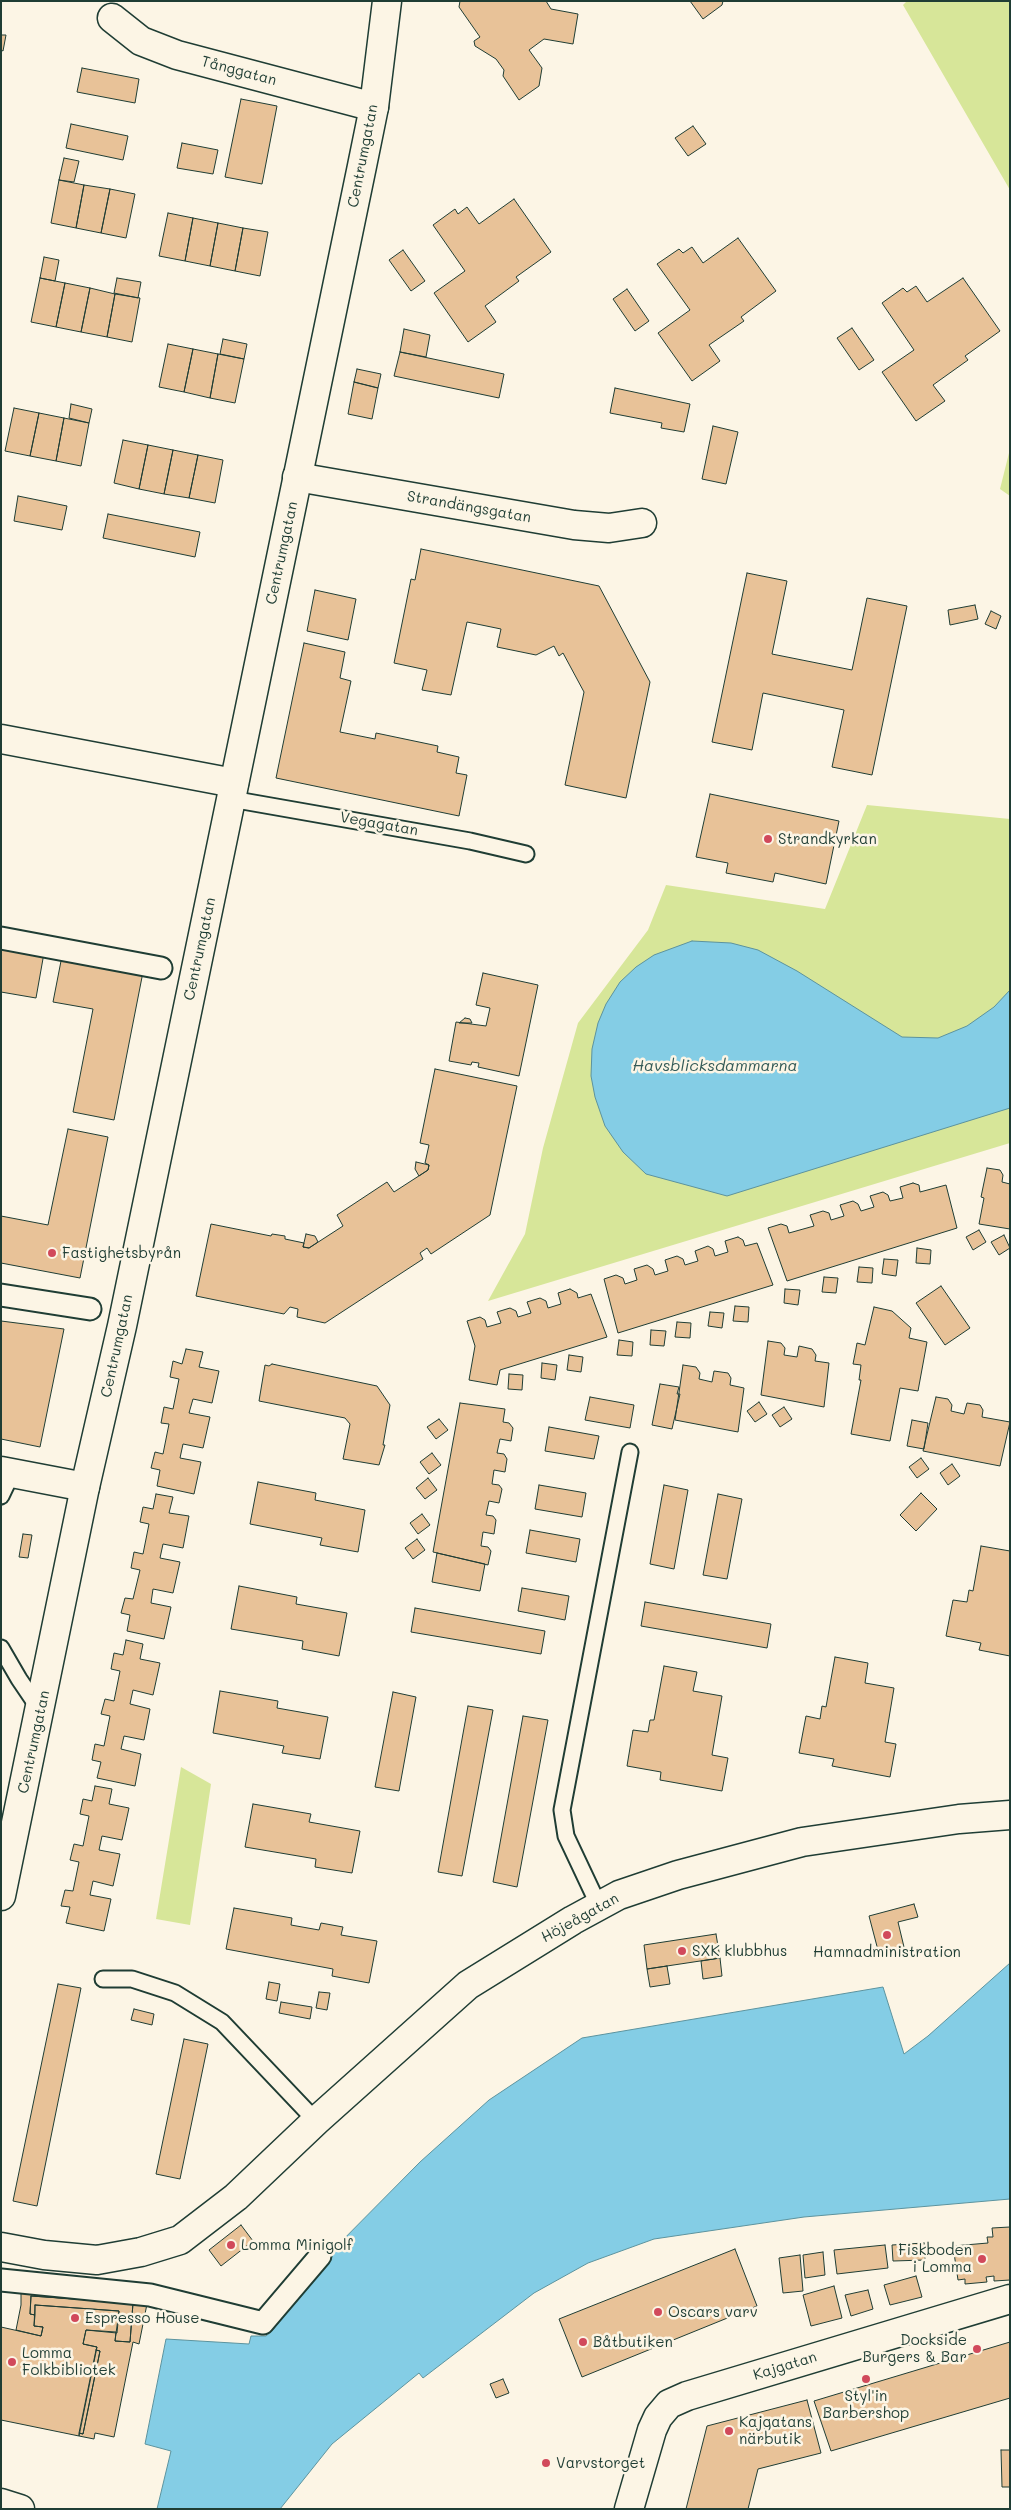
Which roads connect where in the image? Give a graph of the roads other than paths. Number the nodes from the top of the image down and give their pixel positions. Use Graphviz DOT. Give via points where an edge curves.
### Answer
graph roads {
  1 [pos="387,1"];
  2 [pos="112,18"];
  3 [pos="374,107"];
  4 [pos="297,477"];
  5 [pos="642,523"];
  6 [pos="1,738"];
  7 [pos="233,791"];
  8 [pos="526,854"];
  9 [pos="1,938"];
  10 [pos="161,968"];
  11 [pos="1,1295"];
  12 [pos="90,1309"];
  13 [pos="630,1452"];
  14 [pos="5,1480"];
  15 [pos="85,1487"];
  16 [pos="1,1648"];
  17 [pos="41,1711"];
  18 [pos="1010,1815"];
  19 [pos="7,1846"];
  20 [pos="1,1896"];
  21 [pos="599,1906"];
  22 [pos="103,1979"];
  23 [pos="316,2121"];
  24 [pos="1,2247"];
  25 [pos="320,2256"];
  26 [pos="1,2280"];
  27 [pos="1010,2299"];
  28 [pos="1,2503"];
  29 [pos="20,2509"];
  30 [pos="629,2509"];
  1 -- 3 [label="street, Centrumgatan"];
  2 -- 3 [label="street, Tånggatan" via="142,41 177,55"];
  3 -- 4 [label="street, Centrumgatan"];
  4 -- 5 [label="street, Strandängsgatan" via="574,524 609,528"];
  4 -- 7 [label="street, Centrumgatan"];
  6 -- 7 [label="street, Vegagatan"];
  7 -- 8 [label="lane, Vegagatan"];
  7 -- 15 [label="street, Centrumgatan" via="122,1326"];
  9 -- 10 [label="street"];
  11 -- 12 [label="street"];
  13 -- 21 [label="lane" via="562,1810 566,1836"];
  14 -- 15 [label="street"];
  15 -- 17 [label="street, Centrumgatan"];
  16 -- 17 [label="lane"];
  17 -- 19 [label="street, Centrumgatan"];
  18 -- 21 [label="street, Höjeågatan" via="959,1819 802,1842 678,1875 619,1895"];
  19 -- 20 [label="street, Centrumgatan"];
  21 -- 23 [label="street, Höjeågatan" via="468,1985"];
  22 -- 23 [label="lane" via="132,1979 175,1992 222,2022"];
  23 -- 24 [label="street, Höjeågatan" via="236,2197 180,2240 141,2252 97,2260"];
  25 -- 26 [label="street" via="263,2323 150,2295"];
  27 -- 30 [label="street, Kajgatan" via="696,2393 669,2404 652,2430"];
  28 -- 29 [label="street"];
}
